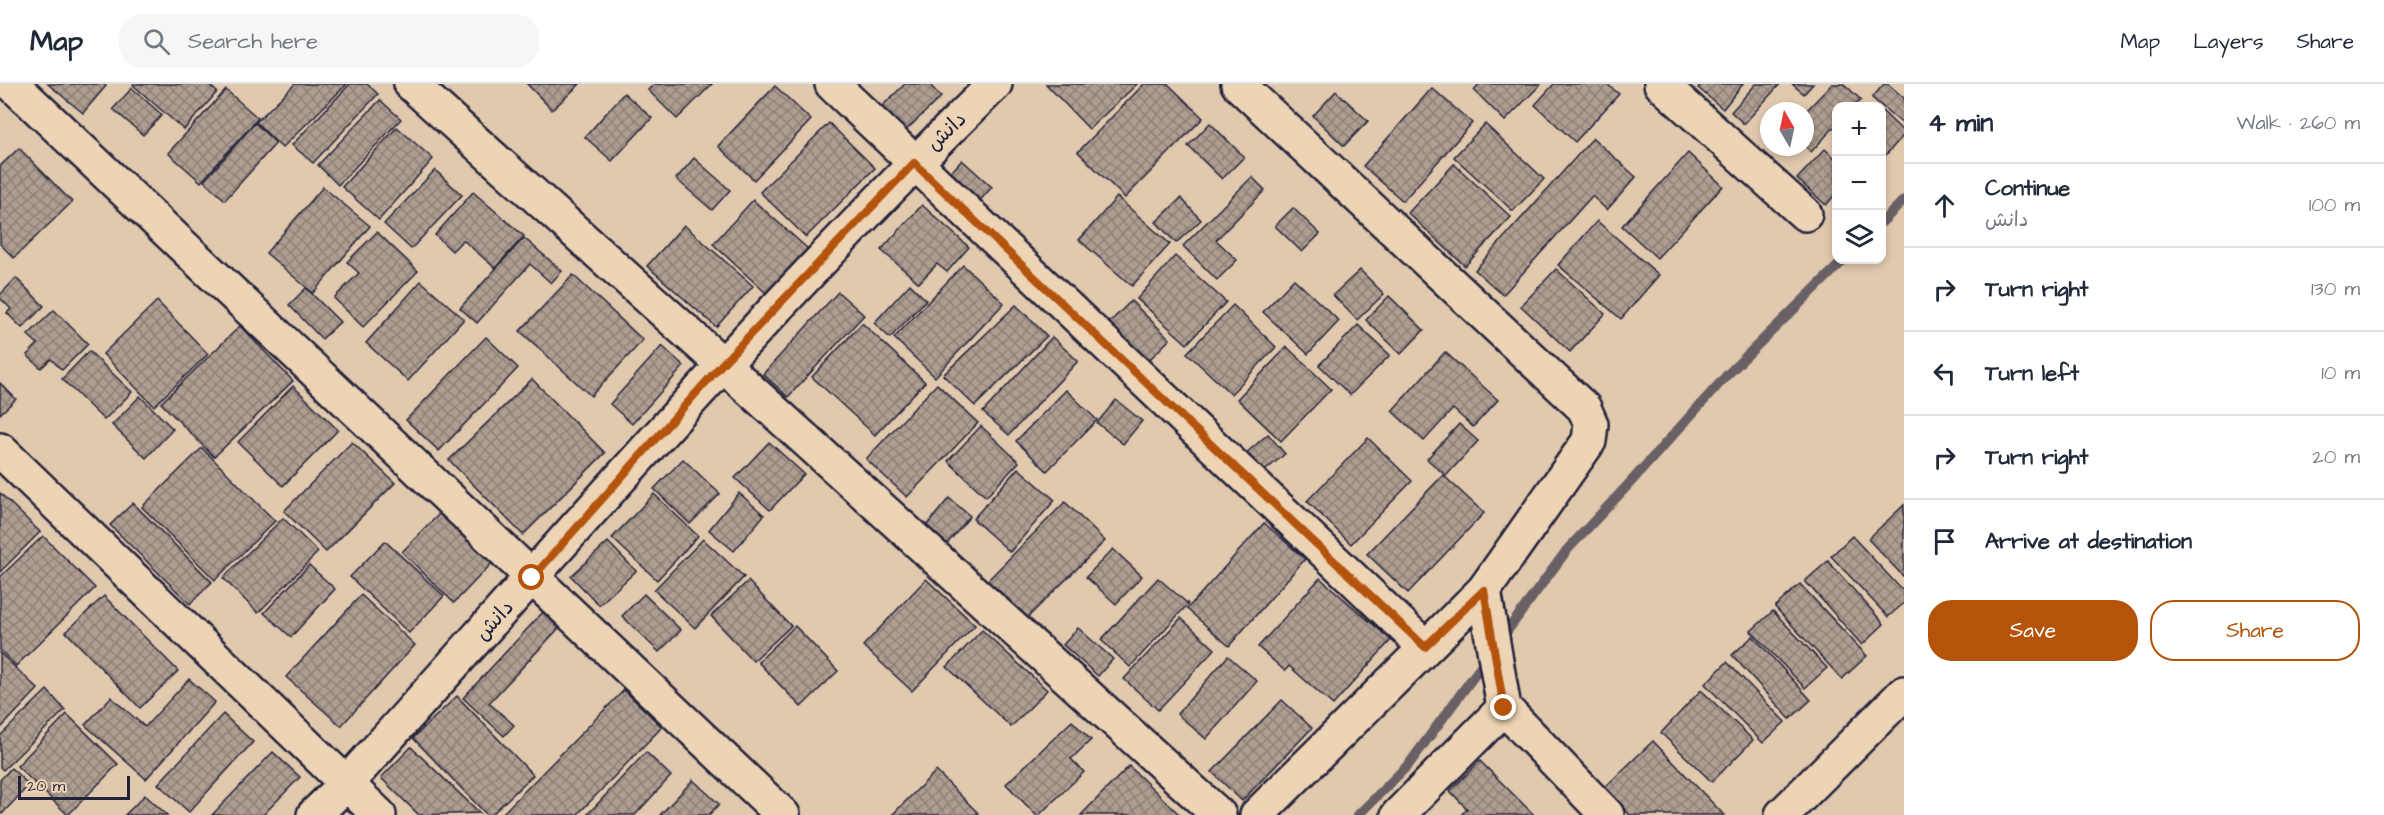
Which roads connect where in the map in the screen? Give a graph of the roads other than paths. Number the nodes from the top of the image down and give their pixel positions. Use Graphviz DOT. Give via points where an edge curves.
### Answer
graph roads {
  1 [pos="12,84"];
  2 [pos="411,84"];
  3 [pos="832,84"];
  4 [pos="995,84"];
  5 [pos="1238,84"];
  6 [pos="1660,84"];
  7 [pos="914,163"];
  8 [pos="1805,214"];
  9 [pos="722,364"];
  10 [pos="0,450"];
  11 [pos="532,578"];
  12 [pos="1484,590"];
  13 [pos="1425,647"];
  14 [pos="1904,693"];
  15 [pos="1504,708"];
  16 [pos="346,784"];
  17 [pos="314,815"];
  18 [pos="379,815"];
  19 [pos="783,815"];
  20 [pos="1219,815"];
  21 [pos="1257,815"];
  22 [pos="1398,815"];
  23 [pos="1607,815"];
  24 [pos="1782,815"];
  1 -- 11 [label="street"];
  2 -- 9 [label="street"];
  3 -- 7 [label="street"];
  4 -- 7 [label="street, دانش"];
  5 -- 12 [label="street" via="1584,408 1591,424 1588,441"];
  6 -- 8 [label="street"];
  7 -- 9 [label="street, دانش"];
  7 -- 13 [label="street"];
  9 -- 11 [label="street, دانش"];
  9 -- 20 [label="street"];
  10 -- 16 [label="street"];
  11 -- 16 [label="street, دانش"];
  11 -- 19 [label="street"];
  12 -- 13 [label="street"];
  12 -- 15 [label="street"];
  13 -- 21 [label="street"];
  14 -- 24 [label="street"];
  15 -- 22 [label="street"];
  15 -- 23 [label="street"];
  16 -- 17 [label="street, دانش"];
  16 -- 18 [label="street"];
}
